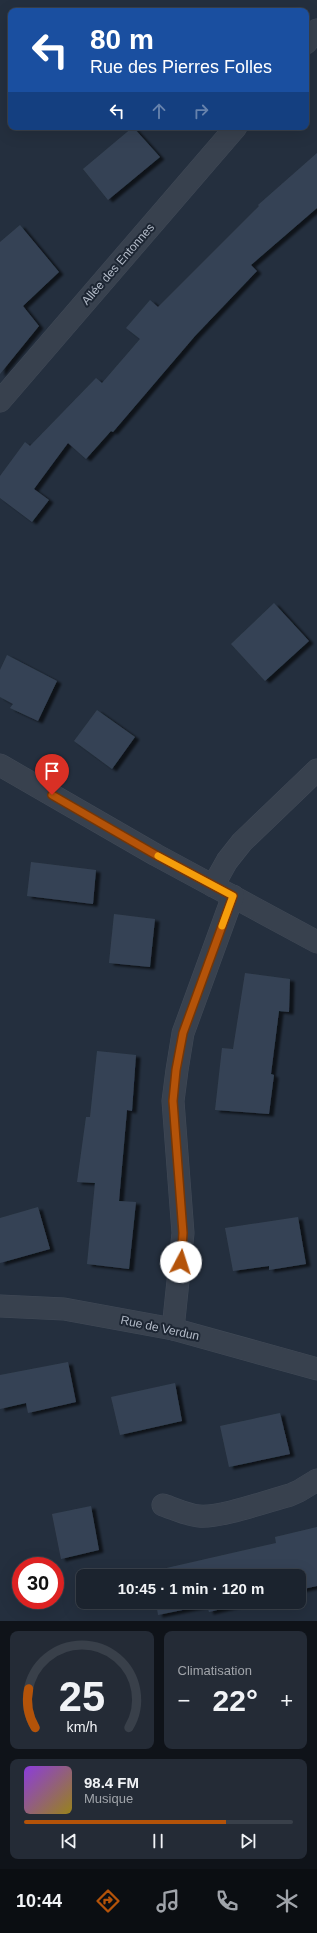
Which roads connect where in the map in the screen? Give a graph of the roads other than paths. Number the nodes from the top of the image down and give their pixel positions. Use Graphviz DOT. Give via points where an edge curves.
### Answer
graph roads {
  1 [pos="317,30"];
  2 [pos="309,39"];
  3 [pos="233,130"];
  4 [pos="0,401"];
  5 [pos="0,765"];
  6 [pos="317,770"];
  7 [pos="213,886"];
  8 [pos="233,896"];
  9 [pos="317,942"];
  10 [pos="0,1306"];
  11 [pos="174,1329"];
  12 [pos="317,1369"];
  13 [pos="317,1480"];
  14 [pos="163,1505"];
  1 -- 2 [label="street"];
  3 -- 4 [label="street, Allée des Entonnes"];
  5 -- 7 [label="street"];
  6 -- 7 [label="street" via="242,842 227,861"];
  7 -- 8 [label="street"];
  8 -- 9 [label="street"];
  8 -- 11 [label="street" via="183,1033 176,1070 173,1101 183,1251"];
  10 -- 11 [label="street, Rue de Verdun" via="64,1309"];
  11 -- 12 [label="street, Rue de Verdun"];
  13 -- 14 [label="street" via="290,1495 216,1515 189,1514"];
}
